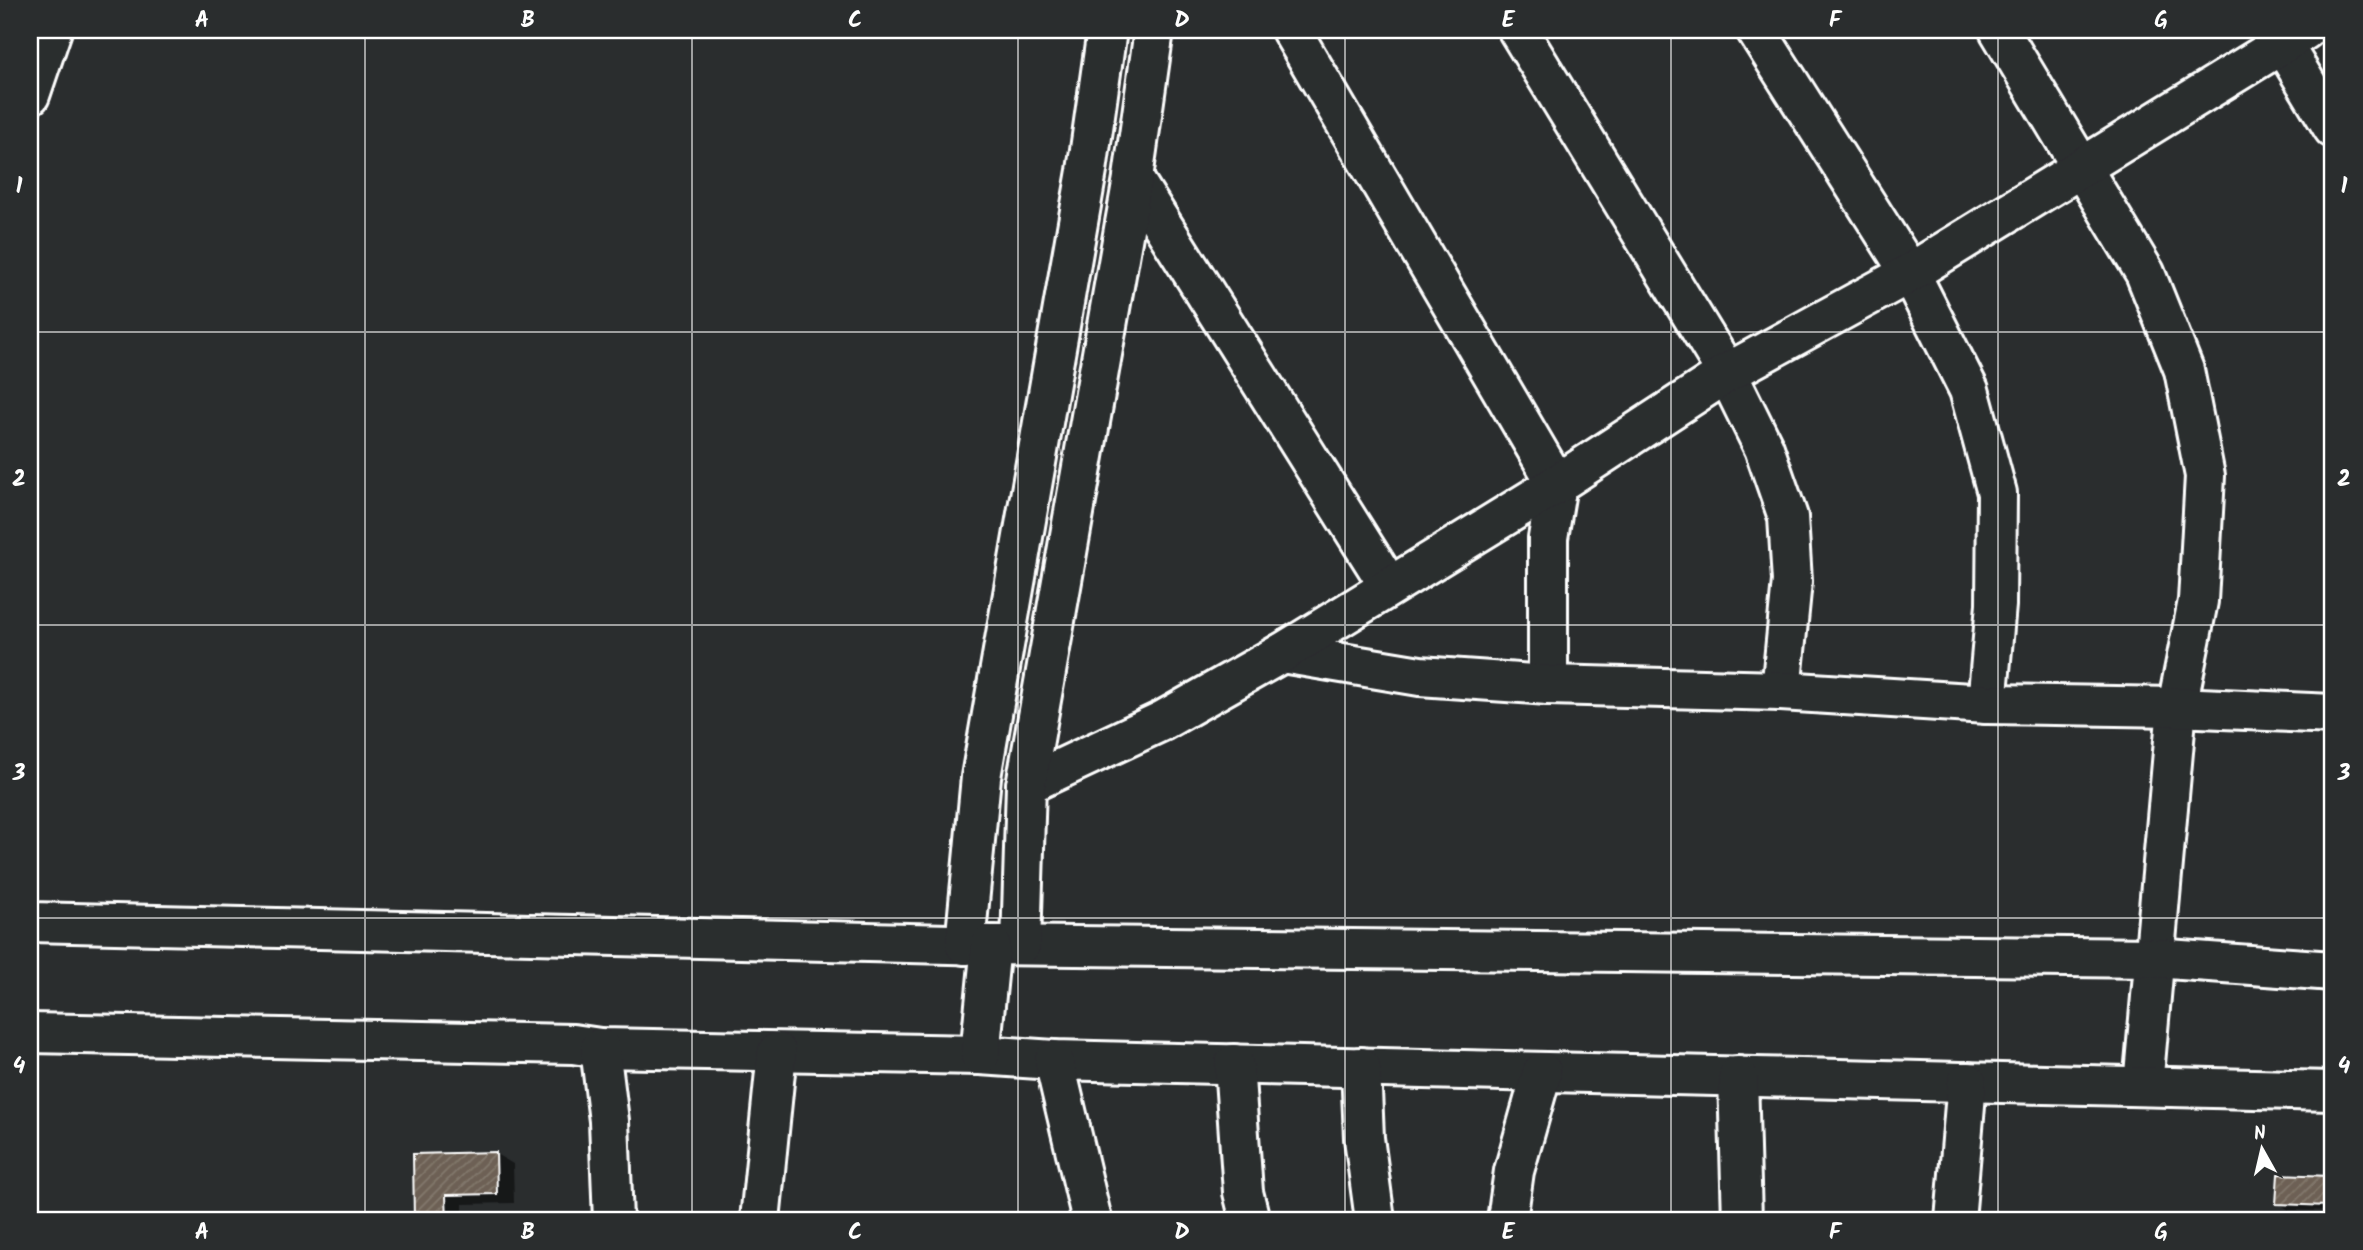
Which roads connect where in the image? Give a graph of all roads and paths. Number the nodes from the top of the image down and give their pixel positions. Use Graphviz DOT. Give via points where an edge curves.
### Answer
graph roads {
  1 [pos="52,30"];
  2 [pos="1107,30"];
  3 [pos="1154,30"];
  4 [pos="1291,30"];
  5 [pos="1518,30"];
  6 [pos="1756,30"];
  7 [pos="1999,30"];
  8 [pos="2287,34"];
  9 [pos="30,95"];
  10 [pos="2333,128"];
  11 [pos="2081,167"];
  12 [pos="1133,178"];
  13 [pos="1910,272"];
  14 [pos="1727,373"];
  15 [pos="1557,484"];
  16 [pos="1389,586"];
  17 [pos="1282,653"];
  18 [pos="1548,685"];
  19 [pos="1780,691"];
  20 [pos="1987,704"];
  21 [pos="2177,707"];
  22 [pos="2333,713"];
  23 [pos="1026,785"];
  24 [pos="30,922"];
  25 [pos="992,945"];
  26 [pos="2154,958"];
  27 [pos="2333,971"];
  28 [pos="30,1033"];
  29 [pos="600,1048"];
  30 [pos="777,1052"];
  31 [pos="980,1055"];
  32 [pos="1054,1060"];
  33 [pos="1234,1064"];
  34 [pos="1361,1067"];
  35 [pos="1542,1072"];
  36 [pos="1738,1076"];
  37 [pos="1967,1082"];
  38 [pos="2143,1086"];
  39 [pos="2333,1091"];
  40 [pos="613,1220"];
  41 [pos="760,1220"];
  42 [pos="1092,1220"];
  43 [pos="1250,1220"];
  44 [pos="1375,1220"];
  45 [pos="1507,1220"];
  46 [pos="1742,1220"];
  47 [pos="1955,1220"];
  1 -- 9 [label="street"];
  2 -- 25 [label="street" via="1087,171 981,777"];
  3 -- 12 [label="street"];
  4 -- 15 [label="street"];
  5 -- 14 [label="street"];
  6 -- 13 [label="street"];
  7 -- 11 [label="street"];
  8 -- 10 [label="street"];
  8 -- 11 [label="street"];
  11 -- 13 [label="street"];
  11 -- 21 [label="street" via="2145,273 2160,309 2184,370 2205,476 2198,601"];
  12 -- 16 [label="street"];
  12 -- 23 [label="street"];
  13 -- 14 [label="street"];
  13 -- 20 [label="street" via="1969,390 1997,493 1996,605"];
  14 -- 15 [label="street"];
  14 -- 19 [label="street" via="1764,448 1787,517 1792,581"];
  15 -- 16 [label="street"];
  15 -- 18 [label="street" via="1548,538"];
  16 -- 17 [label="street"];
  17 -- 18 [label="street" via="1420,676"];
  17 -- 23 [label="street" via="1162,720"];
  18 -- 19 [label="street"];
  19 -- 20 [label="street"];
  20 -- 21 [label="street"];
  21 -- 22 [label="street"];
  21 -- 26 [label="street"];
  23 -- 25 [label="street"];
  24 -- 25 [label="street"];
  25 -- 26 [label="street"];
  25 -- 31 [label="street"];
  26 -- 27 [label="street"];
  26 -- 38 [label="street"];
  28 -- 29 [label="street"];
  29 -- 30 [label="street"];
  29 -- 40 [label="street"];
  30 -- 31 [label="street"];
  30 -- 41 [label="street"];
  31 -- 32 [label="street"];
  32 -- 33 [label="street"];
  32 -- 42 [label="street"];
  33 -- 34 [label="street"];
  33 -- 43 [label="street" via="1243,1192"];
  34 -- 35 [label="street"];
  34 -- 44 [label="street"];
  35 -- 36 [label="street"];
  35 -- 45 [label="street" via="1514,1171"];
  36 -- 37 [label="street"];
  36 -- 46 [label="street"];
  37 -- 38 [label="street"];
  37 -- 47 [label="street"];
  38 -- 39 [label="street"];
}
